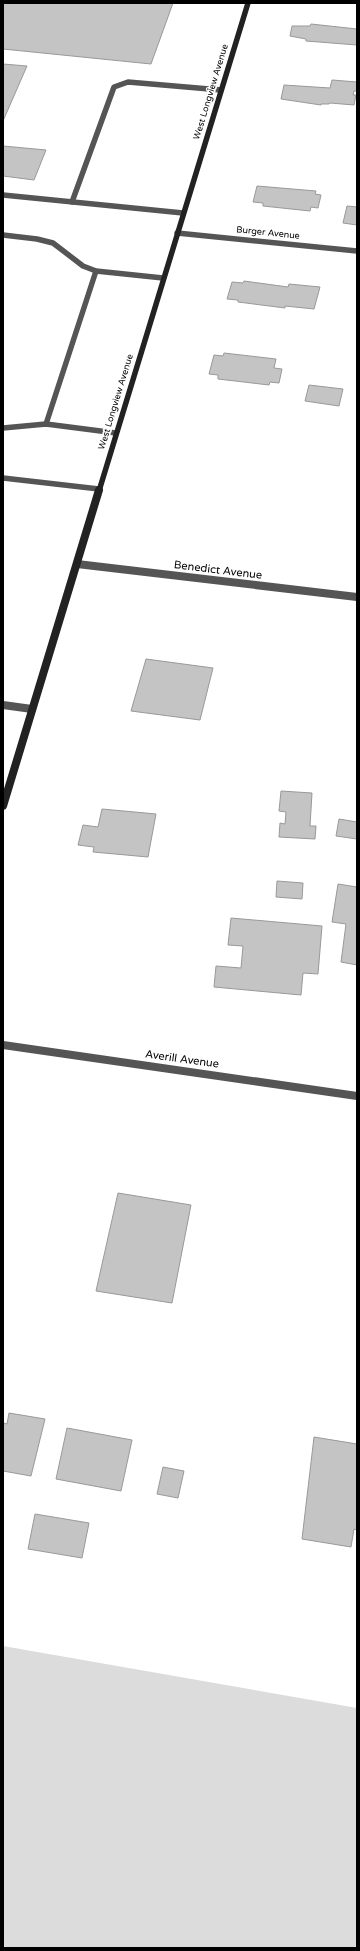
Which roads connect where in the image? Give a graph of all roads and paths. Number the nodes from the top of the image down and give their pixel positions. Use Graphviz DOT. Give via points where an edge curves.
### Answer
graph roads {
  1 [pos="248,3"];
  2 [pos="221,90"];
  3 [pos="3,195"];
  4 [pos="72,202"];
  5 [pos="183,213"];
  6 [pos="177,233"];
  7 [pos="3,235"];
  8 [pos="357,251"];
  9 [pos="96,271"];
  10 [pos="163,278"];
  11 [pos="46,424"];
  12 [pos="3,428"];
  13 [pos="116,433"];
  14 [pos="3,478"];
  15 [pos="99,489"];
  16 [pos="77,564"];
  17 [pos="357,597"];
  18 [pos="3,705"];
  19 [pos="32,709"];
  20 [pos="3,806"];
  21 [pos="3,1045"];
  22 [pos="357,1096"];
  1 -- 2 [label="street, West Longview Avenue"];
  2 -- 4 [label="street" via="128,82 114,87"];
  2 -- 5 [label="street, West Longview Avenue"];
  3 -- 4 [label="street"];
  4 -- 5 [label="street"];
  5 -- 6 [label="street, West Longview Avenue"];
  6 -- 8 [label="street, Burger Avenue"];
  6 -- 10 [label="street, West Longview Avenue"];
  7 -- 9 [label="street" via="53,243 83,266"];
  9 -- 10 [label="street"];
  9 -- 11 [label="street"];
  10 -- 13 [label="street, West Longview Avenue"];
  11 -- 12 [label="street"];
  11 -- 13 [label="street"];
  13 -- 15 [label="street, West Longview Avenue"];
  14 -- 15 [label="street"];
  15 -- 16 [label="street, West Longview Avenue"];
  16 -- 17 [label="street, Benedict Avenue"];
  16 -- 19 [label="street, West Longview Avenue"];
  18 -- 19 [label="street"];
  19 -- 20 [label="street, West Longview Avenue"];
  21 -- 22 [label="street, Averill Avenue"];
}
